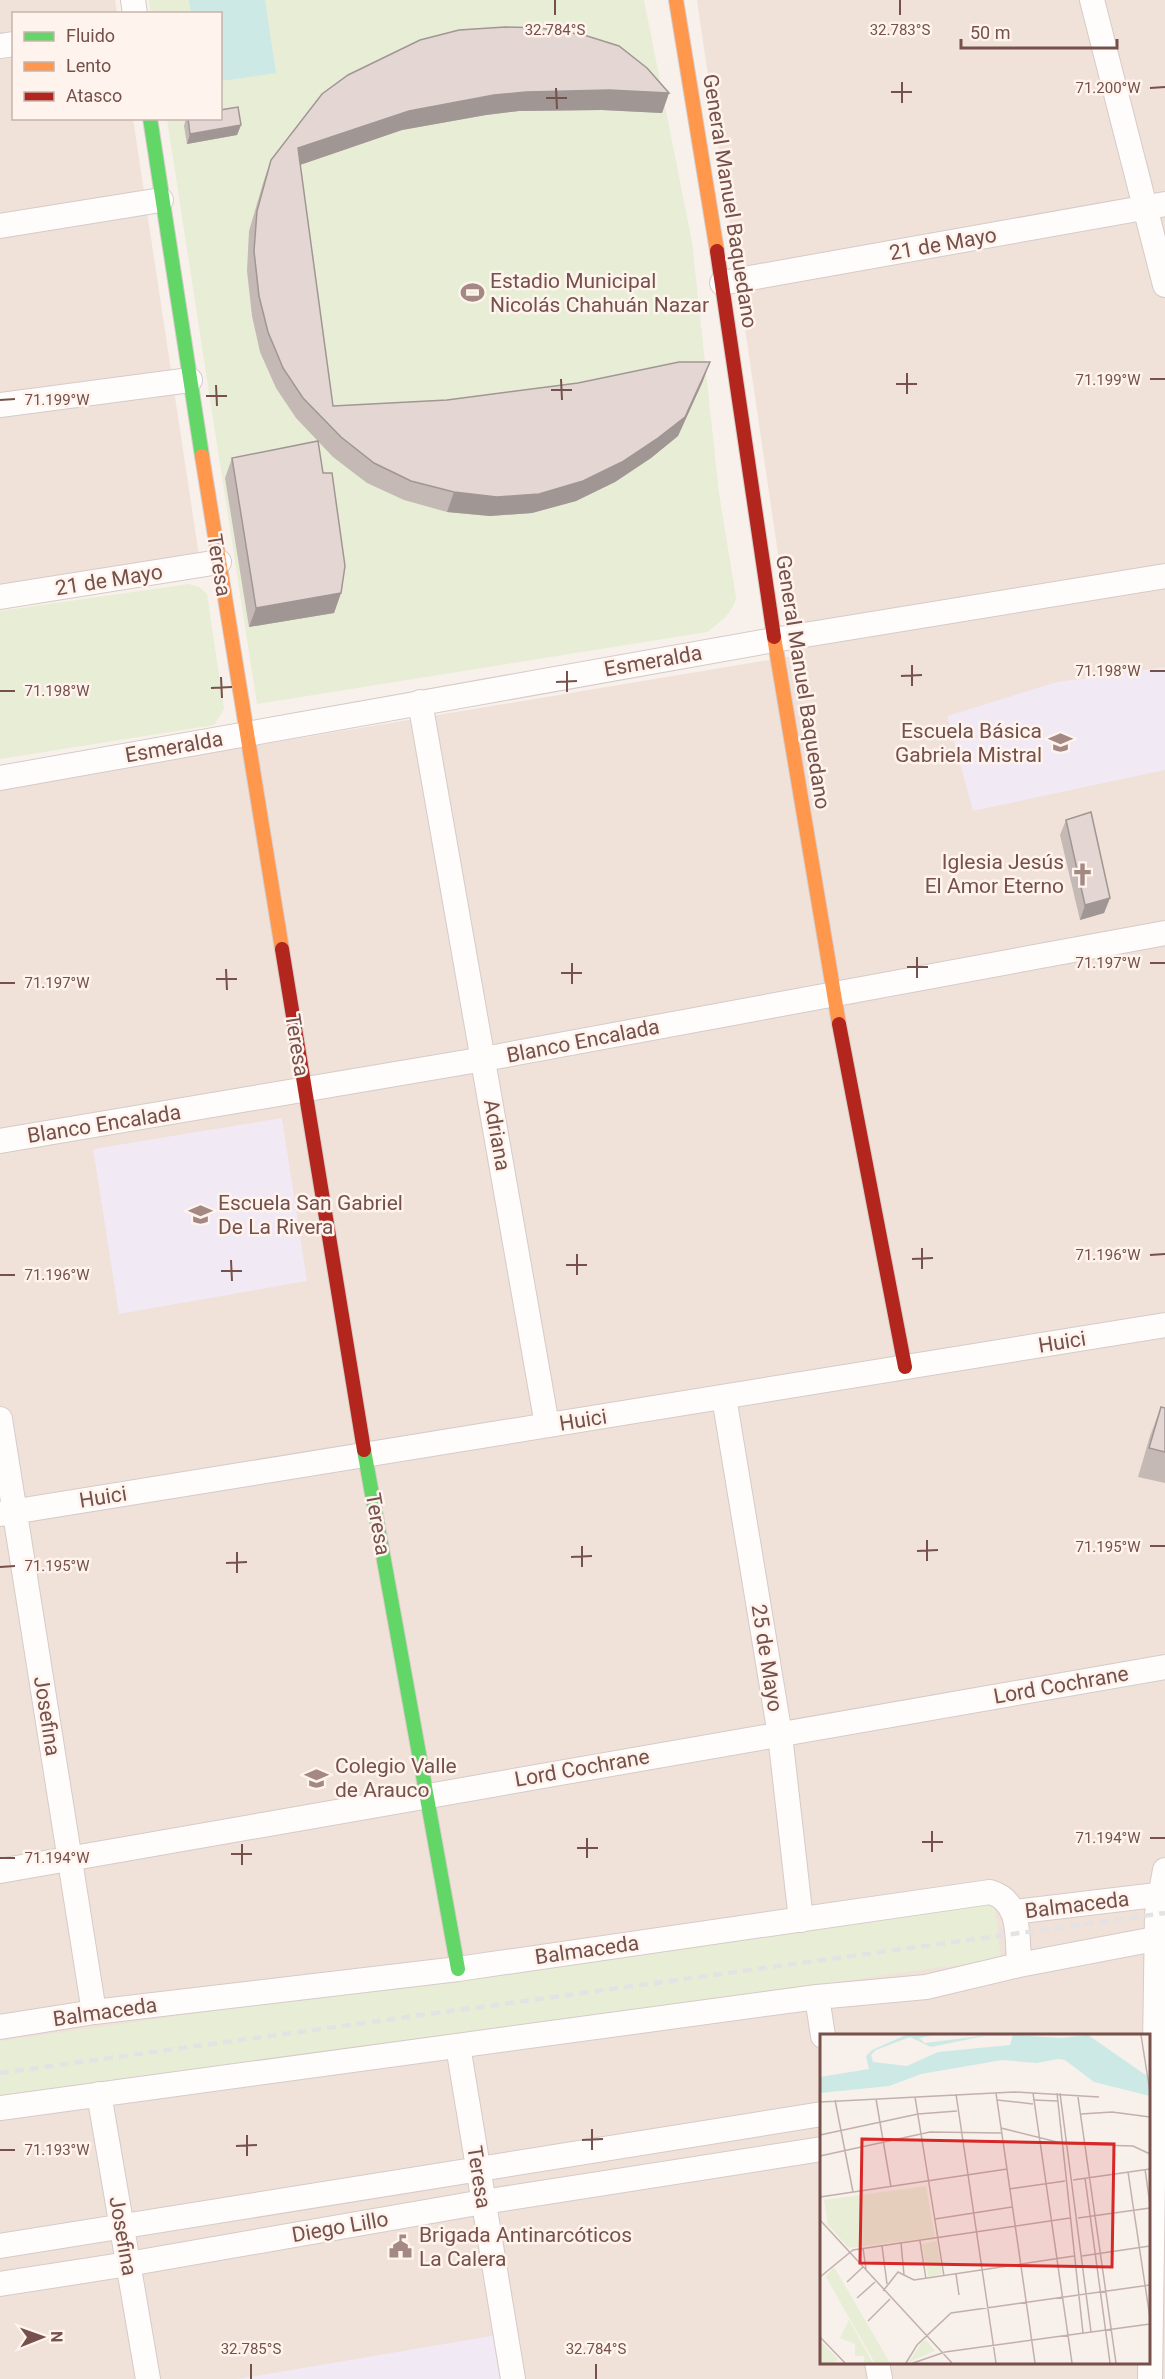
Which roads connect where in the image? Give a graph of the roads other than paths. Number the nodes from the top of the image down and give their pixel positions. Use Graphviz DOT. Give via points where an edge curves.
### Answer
graph roads {
  1 [pos="676,0"];
  2 [pos="1092,0"];
  3 [pos="150,120"];
  4 [pos="161,200"];
  5 [pos="1155,206"];
  6 [pos="0,226"];
  7 [pos="722,283"];
  8 [pos="1165,285"];
  9 [pos="190,380"];
  10 [pos="0,405"];
  11 [pos="219,562"];
  12 [pos="1165,576"];
  13 [pos="0,597"];
  14 [pos="774,640"];
  15 [pos="420,702"];
  16 [pos="248,734"];
  17 [pos="0,778"];
  18 [pos="1165,933"];
  19 [pos="833,994"];
  20 [pos="484,1059"];
  21 [pos="304,1090"];
  22 [pos="0,1141"];
  23 [pos="1165,1325"];
  24 [pos="905,1367"];
  25 [pos="724,1397"];
  26 [pos="0,1419"];
  27 [pos="547,1425"];
  28 [pos="365,1455"];
  29 [pos="7,1513"];
  30 [pos="1165,1667"];
  31 [pos="780,1735"];
  32 [pos="427,1795"];
  33 [pos="70,1860"];
  34 [pos="1165,1870"];
  35 [pos="0,1871"];
  36 [pos="1163,1894"];
  37 [pos="1014,1912"];
  38 [pos="801,1920"];
  39 [pos="1161,1938"];
  40 [pos="1019,1965"];
  41 [pos="458,1969"];
  42 [pos="817,1996"];
  43 [pos="94,2012"];
  44 [pos="0,2027"];
  45 [pos="823,2034"];
  46 [pos="458,2046"];
  47 [pos="99,2094"];
  48 [pos="1156,2095"];
  49 [pos="0,2108"];
  50 [pos="820,2114"];
  51 [pos="820,2149"];
  52 [pos="478,2171"];
  53 [pos="483,2202"];
  54 [pos="122,2227"];
  55 [pos="0,2246"];
  56 [pos="128,2264"];
  57 [pos="0,2284"];
  58 [pos="877,2364"];
  59 [pos="148,2379"];
  60 [pos="513,2379"];
  61 [pos="880,2379"];
  62 [pos="1150,2379"];
  1 -- 7 [label="street, General Manuel Baquedano"];
  2 -- 5 [label="street"];
  3 -- 4 [label="street, Teresa"];
  4 -- 6 [label="street"];
  4 -- 9 [label="street, Teresa"];
  5 -- 7 [label="street, 21 de Mayo"];
  5 -- 8 [label="street"];
  7 -- 14 [label="street, General Manuel Baquedano"];
  9 -- 10 [label="street"];
  9 -- 11 [label="street, Teresa"];
  11 -- 13 [label="street, 21 de Mayo"];
  11 -- 16 [label="street, Teresa"];
  12 -- 14 [label="street, Esmeralda"];
  14 -- 15 [label="street, Esmeralda"];
  14 -- 19 [label="street, General Manuel Baquedano"];
  15 -- 16 [label="street, Esmeralda"];
  15 -- 20 [label="street, Adriana"];
  16 -- 17 [label="street, Esmeralda"];
  16 -- 21 [label="street, Teresa"];
  18 -- 19 [label="street, Blanco Encalada"];
  19 -- 20 [label="street, Blanco Encalada"];
  19 -- 24 [label="street, General Manuel Baquedano"];
  20 -- 21 [label="street, Blanco Encalada"];
  20 -- 27 [label="street, Adriana"];
  21 -- 22 [label="street, Blanco Encalada"];
  21 -- 28 [label="street, Teresa"];
  23 -- 24 [label="street, Huici"];
  24 -- 25 [label="street, Huici"];
  25 -- 27 [label="street, Huici"];
  25 -- 31 [label="street, 25 de Mayo"];
  26 -- 29 [label="street, Josefina"];
  27 -- 28 [label="street, Huici"];
  28 -- 29 [label="street, Huici"];
  28 -- 32 [label="street, Teresa"];
  29 -- 33 [label="street, Josefina"];
  30 -- 31 [label="street, Lord Cochrane"];
  31 -- 32 [label="street, Lord Cochrane"];
  31 -- 38 [label="street, 25 de Mayo"];
  32 -- 33 [label="street, Lord Cochrane"];
  32 -- 41 [label="street, Teresa"];
  33 -- 35 [label="street, Lord Cochrane"];
  33 -- 43 [label="street, Josefina"];
  34 -- 36 [label="street"];
  36 -- 37 [label="street, Balmaceda"];
  36 -- 39 [label="street"];
  37 -- 38 [label="street, Balmaceda" via="1002,1895 990,1892"];
  37 -- 40 [label="street"];
  38 -- 41 [label="street, Balmaceda"];
  39 -- 40 [label="street"];
  39 -- 48 [label="street"];
  40 -- 42 [label="street" via="926,1987"];
  41 -- 43 [label="street, Balmaceda"];
  42 -- 45 [label="street"];
  42 -- 46 [label="street"];
  43 -- 44 [label="street, Balmaceda"];
  46 -- 47 [label="street"];
  46 -- 52 [label="street, Teresa"];
  47 -- 49 [label="street"];
  47 -- 54 [label="street, Josefina"];
  48 -- 62 [label="street"];
  50 -- 52 [label="street, Diego Lillo"];
  51 -- 53 [label="street, Diego Lillo"];
  52 -- 53 [label="street, Teresa"];
  52 -- 54 [label="street, Diego Lillo"];
  53 -- 56 [label="street, Diego Lillo"];
  53 -- 60 [label="street, Teresa"];
  54 -- 55 [label="street, Diego Lillo"];
  54 -- 56 [label="street, Josefina"];
  56 -- 57 [label="street, Diego Lillo"];
  56 -- 59 [label="street, Josefina"];
  58 -- 61 [label="street"];
}
